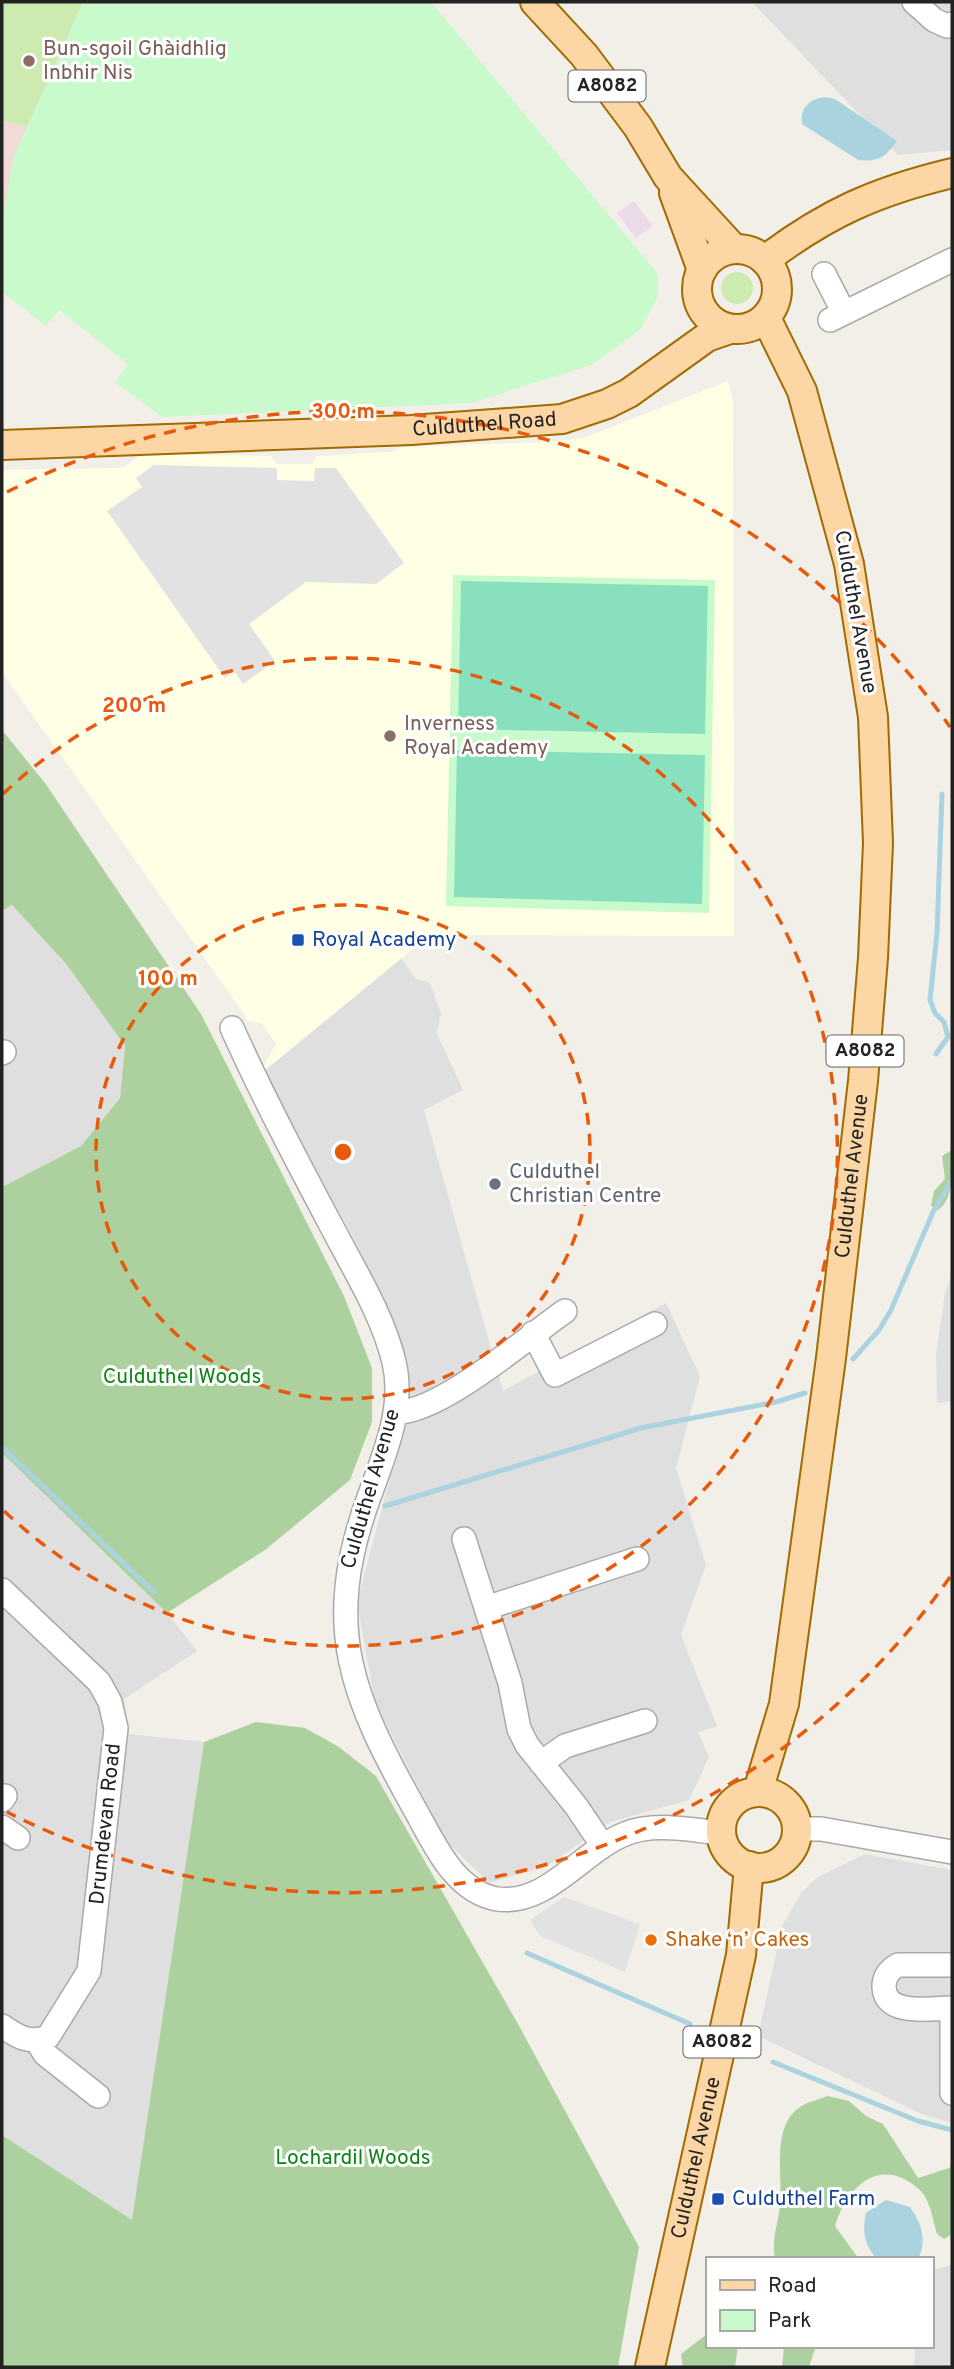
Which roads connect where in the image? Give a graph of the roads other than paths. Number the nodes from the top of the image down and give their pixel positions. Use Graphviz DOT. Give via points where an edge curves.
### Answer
graph roads {
  1 [pos="535,2"];
  2 [pos="914,2"];
  3 [pos="952,24"];
  4 [pos="952,173"];
  5 [pos="668,177"];
  6 [pos="733,249"];
  7 [pos="765,260"];
  8 [pos="952,260"];
  9 [pos="702,270"];
  10 [pos="824,274"];
  11 [pos="700,305"];
  12 [pos="766,318"];
  13 [pos="730,330"];
  14 [pos="695,345"];
  15 [pos="2,444"];
  16 [pos="232,1028"];
  17 [pos="565,1311"];
  18 [pos="655,1324"];
  19 [pos="533,1334"];
  20 [pos="395,1412"];
  21 [pos="464,1539"];
  22 [pos="637,1559"];
  23 [pos="2,1590"];
  24 [pos="486,1608"];
  25 [pos="645,1721"];
  26 [pos="541,1763"];
  27 [pos="758,1791"];
  28 [pos="797,1829"];
  29 [pos="721,1833"];
  30 [pos="603,1846"];
  31 [pos="952,1852"];
  32 [pos="749,1866"];
  33 [pos="952,1965"];
  34 [pos="952,2008"];
  35 [pos="952,2019"];
  36 [pos="2,2026"];
  37 [pos="37,2041"];
  38 [pos="952,2073"];
  39 [pos="952,2093"];
  40 [pos="98,2096"];
  41 [pos="650,2367"];
  1 -- 5 [label="main road, A8082" via="584,55 638,127"];
  2 -- 3 [label="street" via="934,20"];
  4 -- 7 [label="main road" via="858,202 810,226"];
  5 -- 6 [label="main road, A8082"];
  5 -- 9 [label="main road, A8082"];
  6 -- 7 [label="main road, A8082"];
  6 -- 9 [label="main road" via="713,257"];
  7 -- 12 [label="main road" via="778,291"];
  8 -- 10 [label="street" via="837,316"];
  9 -- 11 [label="main road, A8082" via="697,290"];
  11 -- 13 [label="main road" via="714,323"];
  11 -- 14 [label="main road"];
  12 -- 13 [label="main road" via="749,328"];
  12 -- 27 [label="main road, Culduthel Avenue / A8082" via="802,391 849,564 873,717 878,843 864,1068 831,1358 784,1704"];
  13 -- 14 [label="main road, Culduthel Road"];
  14 -- 15 [label="main road, Culduthel Road" via="654,377 607,404 562,419"];
  16 -- 20 [label="street, Culduthel Avenue" via="373,1308 394,1362"];
  17 -- 19 [label="street"];
  18 -- 19 [label="street" via="555,1375"];
  19 -- 20 [label="street" via="439,1400 415,1411"];
  20 -- 30 [label="street, Culduthel Avenue" via="348,1564 344,1608 356,1686 391,1768 442,1856 475,1892 498,1899 533,1894"];
  21 -- 24 [label="street"];
  22 -- 24 [label="street"];
  23 -- 37 [label="street, Drumdevan Road" via="99,1682 116,1728 89,1971 56,2028"];
  24 -- 26 [label="street" via="519,1729"];
  25 -- 26 [label="street" via="565,1746"];
  26 -- 30 [label="street"];
  27 -- 28 [label="main road" via="781,1798 795,1817"];
  27 -- 29 [label="main road" via="727,1809"];
  28 -- 31 [label="street" via="821,1829"];
  28 -- 32 [label="main road" via="796,1840 782,1860 772,1866"];
  29 -- 30 [label="street, Culduthel Avenue" via="647,1828"];
  29 -- 32 [label="main road" via="730,1854"];
  32 -- 41 [label="main road, Culduthel Avenue / A8082" via="741,1955"];
  33 -- 34 [label="street" via="898,1965 885,1977 884,1985 889,2001 897,2007"];
  35 -- 38 [label="street"];
  36 -- 37 [label="street" via="25,2040"];
  37 -- 40 [label="street" via="45,2054"];
  38 -- 39 [label="street"];
}
